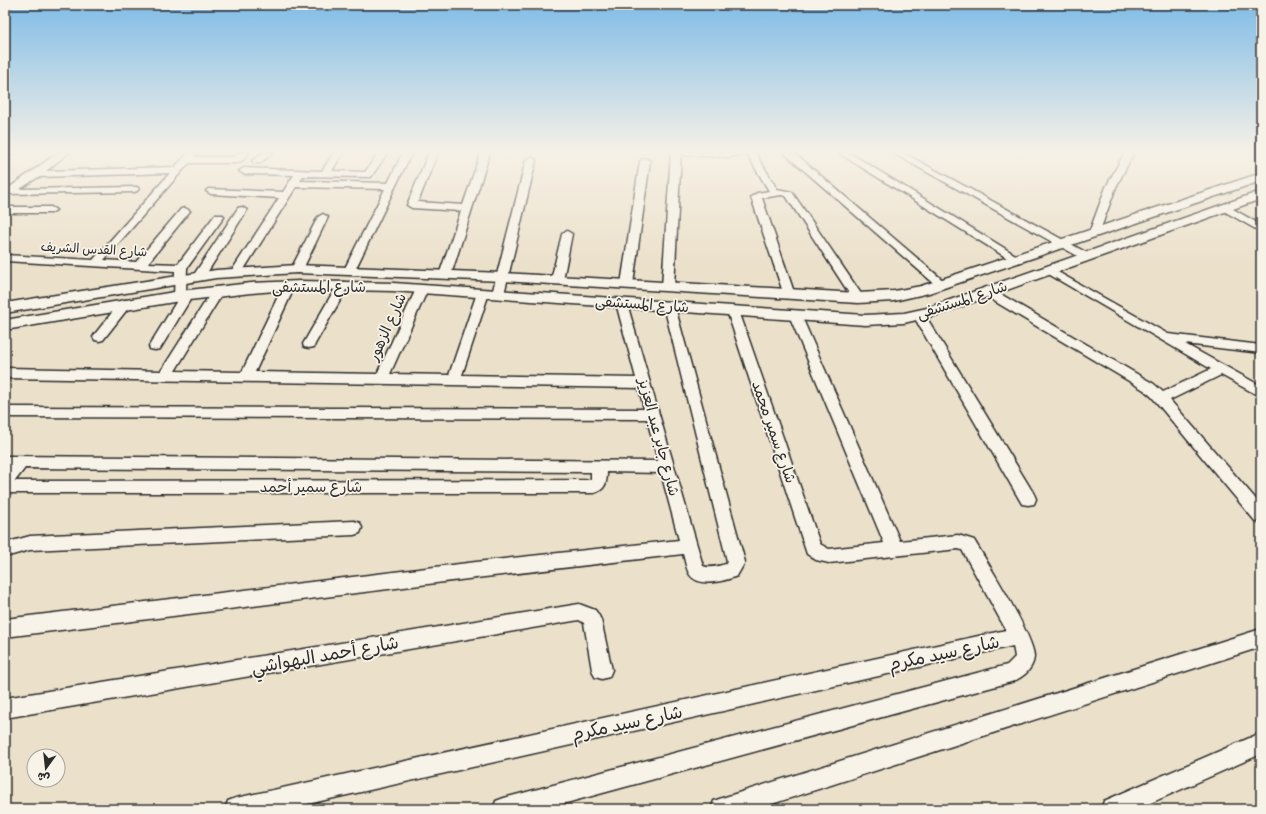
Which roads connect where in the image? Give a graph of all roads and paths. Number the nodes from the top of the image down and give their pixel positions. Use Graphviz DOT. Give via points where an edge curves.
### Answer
graph roads {
  1 [pos="103,190"];
  2 [pos="160,190"];
  3 [pos="289,190"];
  4 [pos="390,190"];
  5 [pos="418,190"];
  6 [pos="474,190"];
  7 [pos="524,190"];
  8 [pos="640,190"];
  9 [pos="674,190"];
  10 [pos="773,190"];
  11 [pos="831,190"];
  12 [pos="903,190"];
  13 [pos="964,190"];
  14 [pos="1110,190"];
  15 [pos="1222,190"];
  16 [pos="210,191"];
  17 [pos="7,193"];
  18 [pos="778,193"];
  19 [pos="285,195"];
  20 [pos="1261,195"];
  21 [pos="468,208"];
  22 [pos="1226,208"];
  23 [pos="5,210"];
  24 [pos="51,210"];
  25 [pos="242,210"];
  26 [pos="185,211"];
  27 [pos="218,217"];
  28 [pos="323,218"];
  29 [pos="1261,229"];
  30 [pos="1094,233"];
  31 [pos="567,234"];
  32 [pos="1063,244"];
  33 [pos="1087,257"];
  34 [pos="5,258"];
  35 [pos="1016,259"];
  36 [pos="96,263"];
  37 [pos="140,265"];
  38 [pos="297,269"];
  39 [pos="350,270"];
  40 [pos="1049,270"];
  41 [pos="237,272"];
  42 [pos="181,274"];
  43 [pos="445,275"];
  44 [pos="199,276"];
  45 [pos="503,277"];
  46 [pos="557,280"];
  47 [pos="627,284"];
  48 [pos="941,284"];
  49 [pos="343,285"];
  50 [pos="289,286"];
  51 [pos="668,287"];
  52 [pos="422,289"];
  53 [pos="218,291"];
  54 [pos="988,292"];
  55 [pos="483,293"];
  56 [pos="498,294"];
  57 [pos="184,295"];
  58 [pos="789,295"];
  59 [pos="858,298"];
  60 [pos="622,303"];
  61 [pos="125,304"];
  62 [pos="670,306"];
  63 [pos="5,308"];
  64 [pos="733,311"];
  65 [pos="795,315"];
  66 [pos="919,315"];
  67 [pos="5,325"];
  68 [pos="99,337"];
  69 [pos="1163,338"];
  70 [pos="309,344"];
  71 [pos="155,346"];
  72 [pos="1261,350"];
  73 [pos="1220,370"];
  74 [pos="5,374"];
  75 [pos="165,376"];
  76 [pos="246,377"];
  77 [pos="381,379"];
  78 [pos="454,380"];
  79 [pos="644,383"];
  80 [pos="1261,392"];
  81 [pos="1162,398"];
  82 [pos="5,412"];
  83 [pos="652,414"];
  84 [pos="13,463"];
  85 [pos="211,464"];
  86 [pos="599,466"];
  87 [pos="667,467"];
  88 [pos="5,482"];
  89 [pos="5,487"];
  90 [pos="200,487"];
  91 [pos="1028,499"];
  92 [pos="1261,516"];
  93 [pos="354,528"];
  94 [pos="689,546"];
  95 [pos="895,549"];
  96 [pos="5,550"];
  97 [pos="5,628"];
  98 [pos="1019,636"];
  99 [pos="1261,638"];
  100 [pos="602,670"];
  101 [pos="5,708"];
  102 [pos="1261,743"];
  103 [pos="236,809"];
  104 [pos="504,809"];
  105 [pos="722,809"];
  106 [pos="1112,809"];
  1 -- 17 [label="street"];
  2 -- 36 [label="street"];
  3 -- 19 [label="street"];
  4 -- 39 [label="street"];
  5 -- 21 [label="street" via="412,205"];
  6 -- 21 [label="street"];
  7 -- 45 [label="street"];
  8 -- 47 [label="street"];
  9 -- 51 [label="street"];
  10 -- 18 [label="street"];
  11 -- 48 [label="street"];
  12 -- 35 [label="street"];
  13 -- 32 [label="street"];
  14 -- 30 [label="street"];
  15 -- 30 [label="street, شارع المستشفى"];
  16 -- 19 [label="street"];
  18 -- 58 [label="street" via="760,194 756,197"];
  18 -- 59 [label="street" via="789,194"];
  19 -- 41 [label="street"];
  20 -- 22 [label="street, شارع المستشفى"];
  21 -- 43 [label="street"];
  22 -- 29 [label="street"];
  22 -- 33 [label="street, شارع المستشفى"];
  23 -- 24 [label="street"];
  25 -- 44 [label="street"];
  26 -- 37 [label="street"];
  27 -- 42 [label="street"];
  28 -- 38 [label="street"];
  30 -- 32 [label="street, شارع المستشفى"];
  31 -- 46 [label="street"];
  32 -- 33 [label="street"];
  32 -- 35 [label="street, شارع المستشفى"];
  33 -- 40 [label="street, شارع المستشفى"];
  34 -- 36 [label="street, شارع القدس الشريف"];
  35 -- 48 [label="street, شارع المستشفى"];
  36 -- 37 [label="street, شارع القدس الشريف"];
  37 -- 42 [label="street, شارع القدس الشريف"];
  38 -- 39 [label="street, شارع المستشفى"];
  38 -- 41 [label="street, شارع المستشفى"];
  39 -- 43 [label="street, شارع المستشفى"];
  40 -- 54 [label="street, شارع المستشفى"];
  40 -- 69 [label="street"];
  41 -- 44 [label="street, شارع المستشفى"];
  42 -- 44 [label="street, شارع المستشفى"];
  42 -- 57 [label="street"];
  42 -- 63 [label="street, شارع المستشفى"];
  43 -- 45 [label="street, شارع المستشفى"];
  45 -- 46 [label="street, شارع المستشفى"];
  45 -- 56 [label="street"];
  46 -- 47 [label="street, شارع المستشفى"];
  47 -- 51 [label="street, شارع المستشفى"];
  48 -- 59 [label="street, شارع المستشفى" via="894,296"];
  49 -- 50 [label="street, شارع المستشفى"];
  49 -- 52 [label="street, شارع المستشفى"];
  49 -- 70 [label="street"];
  50 -- 53 [label="street, شارع المستشفى"];
  50 -- 76 [label="street"];
  51 -- 58 [label="street, شارع المستشفى"];
  52 -- 55 [label="street, شارع المستشفى"];
  52 -- 77 [label="street, شارع الزهور"];
  53 -- 57 [label="street, شارع المستشفى"];
  53 -- 75 [label="street"];
  54 -- 66 [label="street, شارع المستشفى"];
  54 -- 81 [label="street" via="1148,387"];
  55 -- 56 [label="street, شارع المستشفى"];
  55 -- 78 [label="street"];
  56 -- 60 [label="street, شارع المستشفى"];
  57 -- 61 [label="street, شارع المستشفى"];
  57 -- 71 [label="street"];
  58 -- 59 [label="street, شارع المستشفى"];
  60 -- 62 [label="street, شارع المستشفى"];
  60 -- 79 [label="street, شارع جابر عبد العزيز"];
  61 -- 67 [label="street, شارع المستشفى"];
  61 -- 68 [label="street"];
  62 -- 64 [label="street, شارع المستشفى"];
  62 -- 94 [label="street, شارع جابر عبد العزيز" via="736,562 731,571 700,574 696,570"];
  64 -- 65 [label="street, شارع المستشفى"];
  64 -- 95 [label="street, شارع سمير محمد" via="813,549 829,556"];
  65 -- 66 [label="street, شارع المستشفى" via="865,320"];
  65 -- 95 [label="street"];
  66 -- 91 [label="street"];
  69 -- 72 [label="street"];
  69 -- 73 [label="street"];
  73 -- 80 [label="street"];
  73 -- 81 [label="street"];
  74 -- 75 [label="street"];
  75 -- 76 [label="street"];
  76 -- 77 [label="street"];
  77 -- 78 [label="street"];
  78 -- 79 [label="street"];
  79 -- 83 [label="street, شارع جابر عبد العزيز"];
  81 -- 92 [label="street"];
  82 -- 83 [label="street"];
  83 -- 87 [label="street, شارع جابر عبد العزيز"];
  84 -- 85 [label="street"];
  84 -- 88 [label="street"];
  85 -- 86 [label="street"];
  85 -- 90 [label="street"];
  86 -- 87 [label="street"];
  86 -- 90 [label="street, شارع سمير أحمد" via="599,482 594,487"];
  87 -- 94 [label="street, شارع جابر عبد العزيز"];
  89 -- 90 [label="street, شارع سمير أحمد"];
  93 -- 96 [label="street" via="30,543"];
  94 -- 97 [label="street"];
  95 -- 98 [label="street" via="958,542 968,545"];
  98 -- 103 [label="street, شارع سيد مكرم"];
  98 -- 104 [label="street" via="1025,660 1020,668 1011,673"];
  99 -- 105 [label="street"];
  100 -- 101 [label="street, شارع أحمد البهواشي" via="592,620 579,612"];
  102 -- 106 [label="street"];
}
